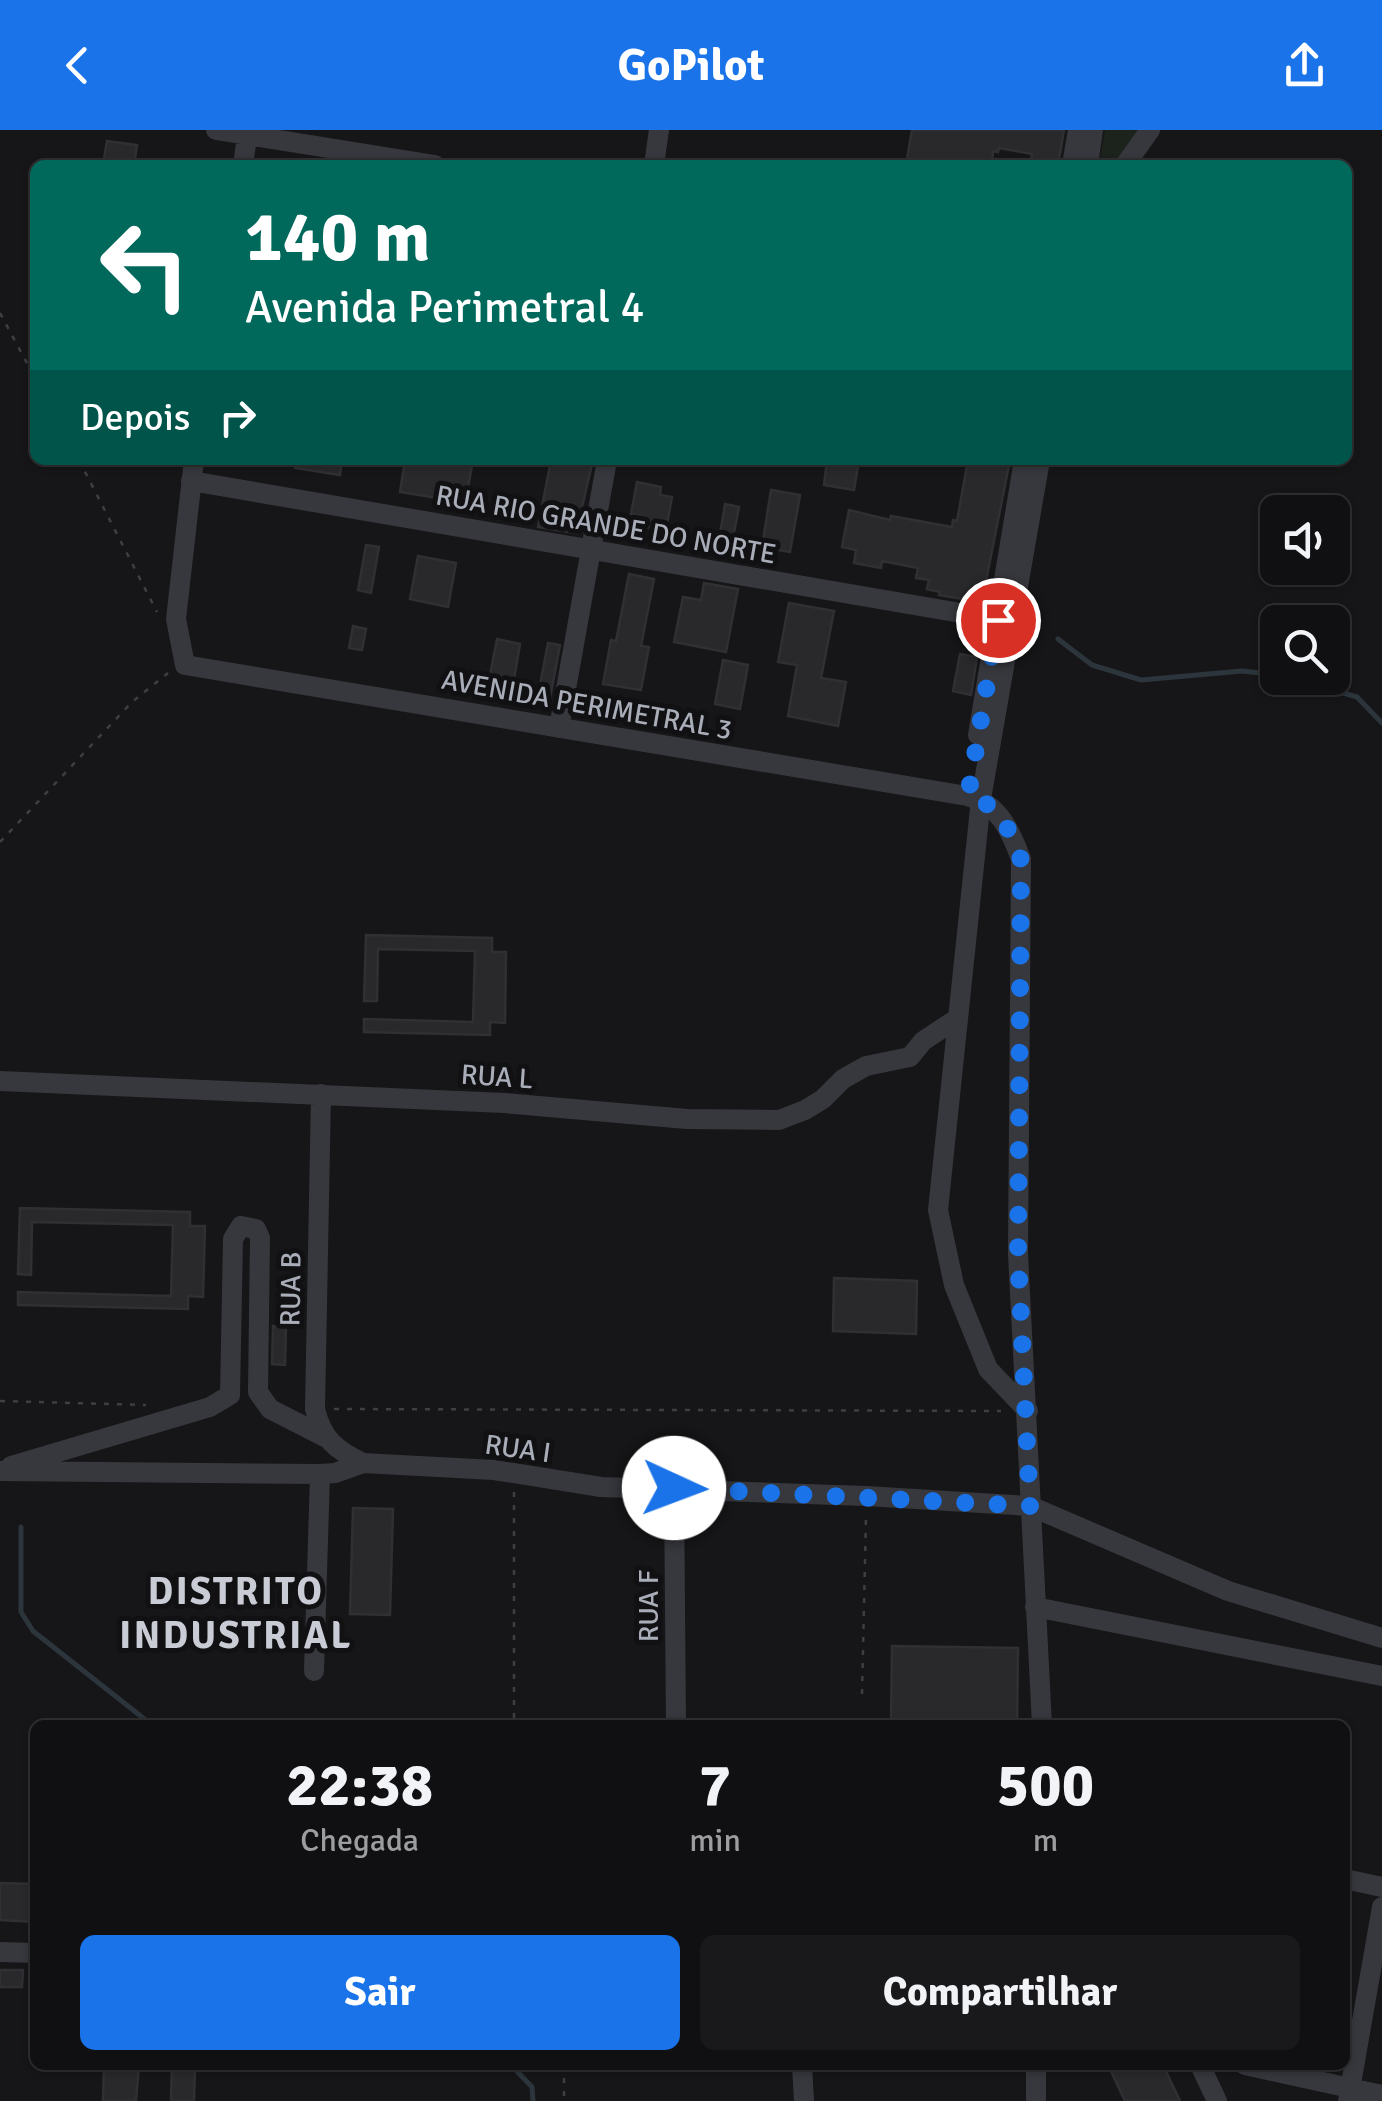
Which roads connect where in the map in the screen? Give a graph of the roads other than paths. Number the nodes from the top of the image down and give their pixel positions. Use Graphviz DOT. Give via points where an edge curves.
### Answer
graph roads {
  1 [pos="216,130"];
  2 [pos="659,130"];
  3 [pos="1078,130"];
  4 [pos="1094,130"];
  5 [pos="1150,130"];
  6 [pos="248,133"];
  7 [pos="244,160"];
  8 [pos="406,160"];
  9 [pos="655,160"];
  10 [pos="1073,160"];
  11 [pos="1089,160"];
  12 [pos="1129,160"];
  13 [pos="605,465"];
  14 [pos="1023,465"];
  15 [pos="1039,465"];
  16 [pos="192,470"];
  17 [pos="592,549"];
  18 [pos="1006,621"];
  19 [pos="559,728"];
  20 [pos="974,798"];
  21 [pos="958,1018"];
  22 [pos="0,1080"];
  23 [pos="321,1094"];
  24 [pos="1028,1411"];
  25 [pos="325,1437"];
  26 [pos="364,1463"];
  27 [pos="0,1470"];
  28 [pos="320,1474"];
  29 [pos="674,1488"];
  30 [pos="1030,1506"];
  31 [pos="1035,1607"];
  32 [pos="1382,1638"];
  33 [pos="314,1671"];
  34 [pos="1382,1676"];
  35 [pos="676,1720"];
  36 [pos="1042,1720"];
  37 [pos="1350,1880"];
  38 [pos="1382,1887"];
  39 [pos="1382,1907"];
  40 [pos="0,1952"];
  41 [pos="30,1954"];
  42 [pos="802,2070"];
  43 [pos="1036,2070"];
  44 [pos="1202,2070"];
  45 [pos="1262,2070"];
  46 [pos="1382,2094"];
  47 [pos="1349,2095"];
  48 [pos="804,2101"];
  49 [pos="1036,2101"];
  50 [pos="1217,2101"];
  1 -- 6 [label="street"];
  2 -- 9 [label="street"];
  3 -- 10 [label="street"];
  4 -- 11 [label="street"];
  5 -- 12 [label="street"];
  6 -- 7 [label="street"];
  6 -- 8 [label="street"];
  13 -- 17 [label="street"];
  14 -- 18 [label="street"];
  15 -- 18 [label="street"];
  16 -- 17 [label="street, RUA RIO GRANDE DO NORTE"];
  16 -- 19 [label="street, AVENIDA PERIMETRAL 3" via="176,619 184,665"];
  17 -- 18 [label="street, RUA RIO GRANDE DO NORTE"];
  17 -- 19 [label="street"];
  18 -- 20 [label="street"];
  19 -- 20 [label="street, AVENIDA PERIMETRAL 3"];
  20 -- 21 [label="street"];
  20 -- 24 [label="street" via="1004,822 1021,860 1018,1254"];
  21 -- 23 [label="street, RUA L" via="910,1057 866,1066 779,1120"];
  21 -- 24 [label="street" via="938,1210 954,1285 988,1369"];
  22 -- 23 [label="street, RUA L"];
  23 -- 25 [label="street, RUA B" via="315,1409"];
  24 -- 30 [label="street"];
  25 -- 26 [label="street"];
  25 -- 27 [label="street" via="270,1409 258,1392 260,1238 241,1226 233,1238 230,1395 210,1407"];
  26 -- 28 [label="street, RUA I"];
  26 -- 29 [label="street, RUA I"];
  27 -- 28 [label="street, RUA I"];
  28 -- 33 [label="street"];
  29 -- 30 [label="street, RUA I"];
  29 -- 35 [label="street, RUA F"];
  30 -- 31 [label="street"];
  30 -- 32 [label="street, RUA I" via="1228,1591"];
  31 -- 34 [label="street"];
  31 -- 36 [label="street"];
  37 -- 38 [label="street"];
  39 -- 47 [label="street"];
  40 -- 41 [label="street"];
  42 -- 48 [label="street"];
  43 -- 49 [label="street"];
  44 -- 50 [label="street"];
  45 -- 47 [label="street"];
  46 -- 47 [label="street"];
}
